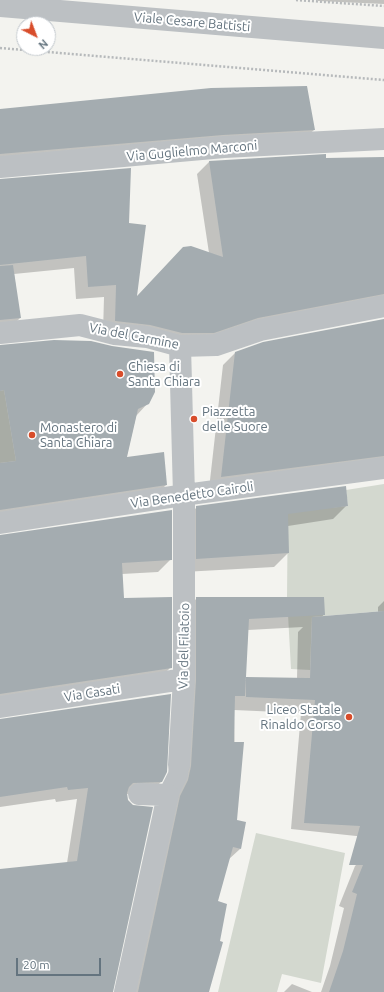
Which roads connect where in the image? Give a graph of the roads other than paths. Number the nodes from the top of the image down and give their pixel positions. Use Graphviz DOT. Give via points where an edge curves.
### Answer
graph roads {
  1 [pos="0,6"];
  2 [pos="384,38"];
  3 [pos="384,139"];
  4 [pos="0,167"];
  5 [pos="384,306"];
  6 [pos="0,333"];
  7 [pos="180,346"];
  8 [pos="384,468"];
  9 [pos="184,495"];
  10 [pos="0,523"];
  11 [pos="184,679"];
  12 [pos="0,707"];
  13 [pos="179,765"];
  14 [pos="139,794"];
  15 [pos="168,795"];
  16 [pos="125,992"];
  1 -- 2 [label="street, Viale Cesare Battisti"];
  3 -- 4 [label="street, Via Guglielmo Marconi" via="224,147"];
  5 -- 7 [label="street, Via del Carmine" via="260,330 216,345"];
  6 -- 7 [label="street, Via del Carmine" via="80,325 115,334 147,337"];
  7 -- 9 [label="street"];
  8 -- 9 [label="street, Via Benedetto Cairoli"];
  9 -- 10 [label="street, Via Benedetto Cairoli"];
  9 -- 11 [label="street, Via del Filatoio"];
  11 -- 12 [label="street, Via Casati"];
  11 -- 13 [label="street, Via del Filatoio"];
  13 -- 15 [label="street, Via del Filatoio" via="178,775"];
  14 -- 15 [label="street"];
  15 -- 16 [label="street, Via del Filatoio"];
}
